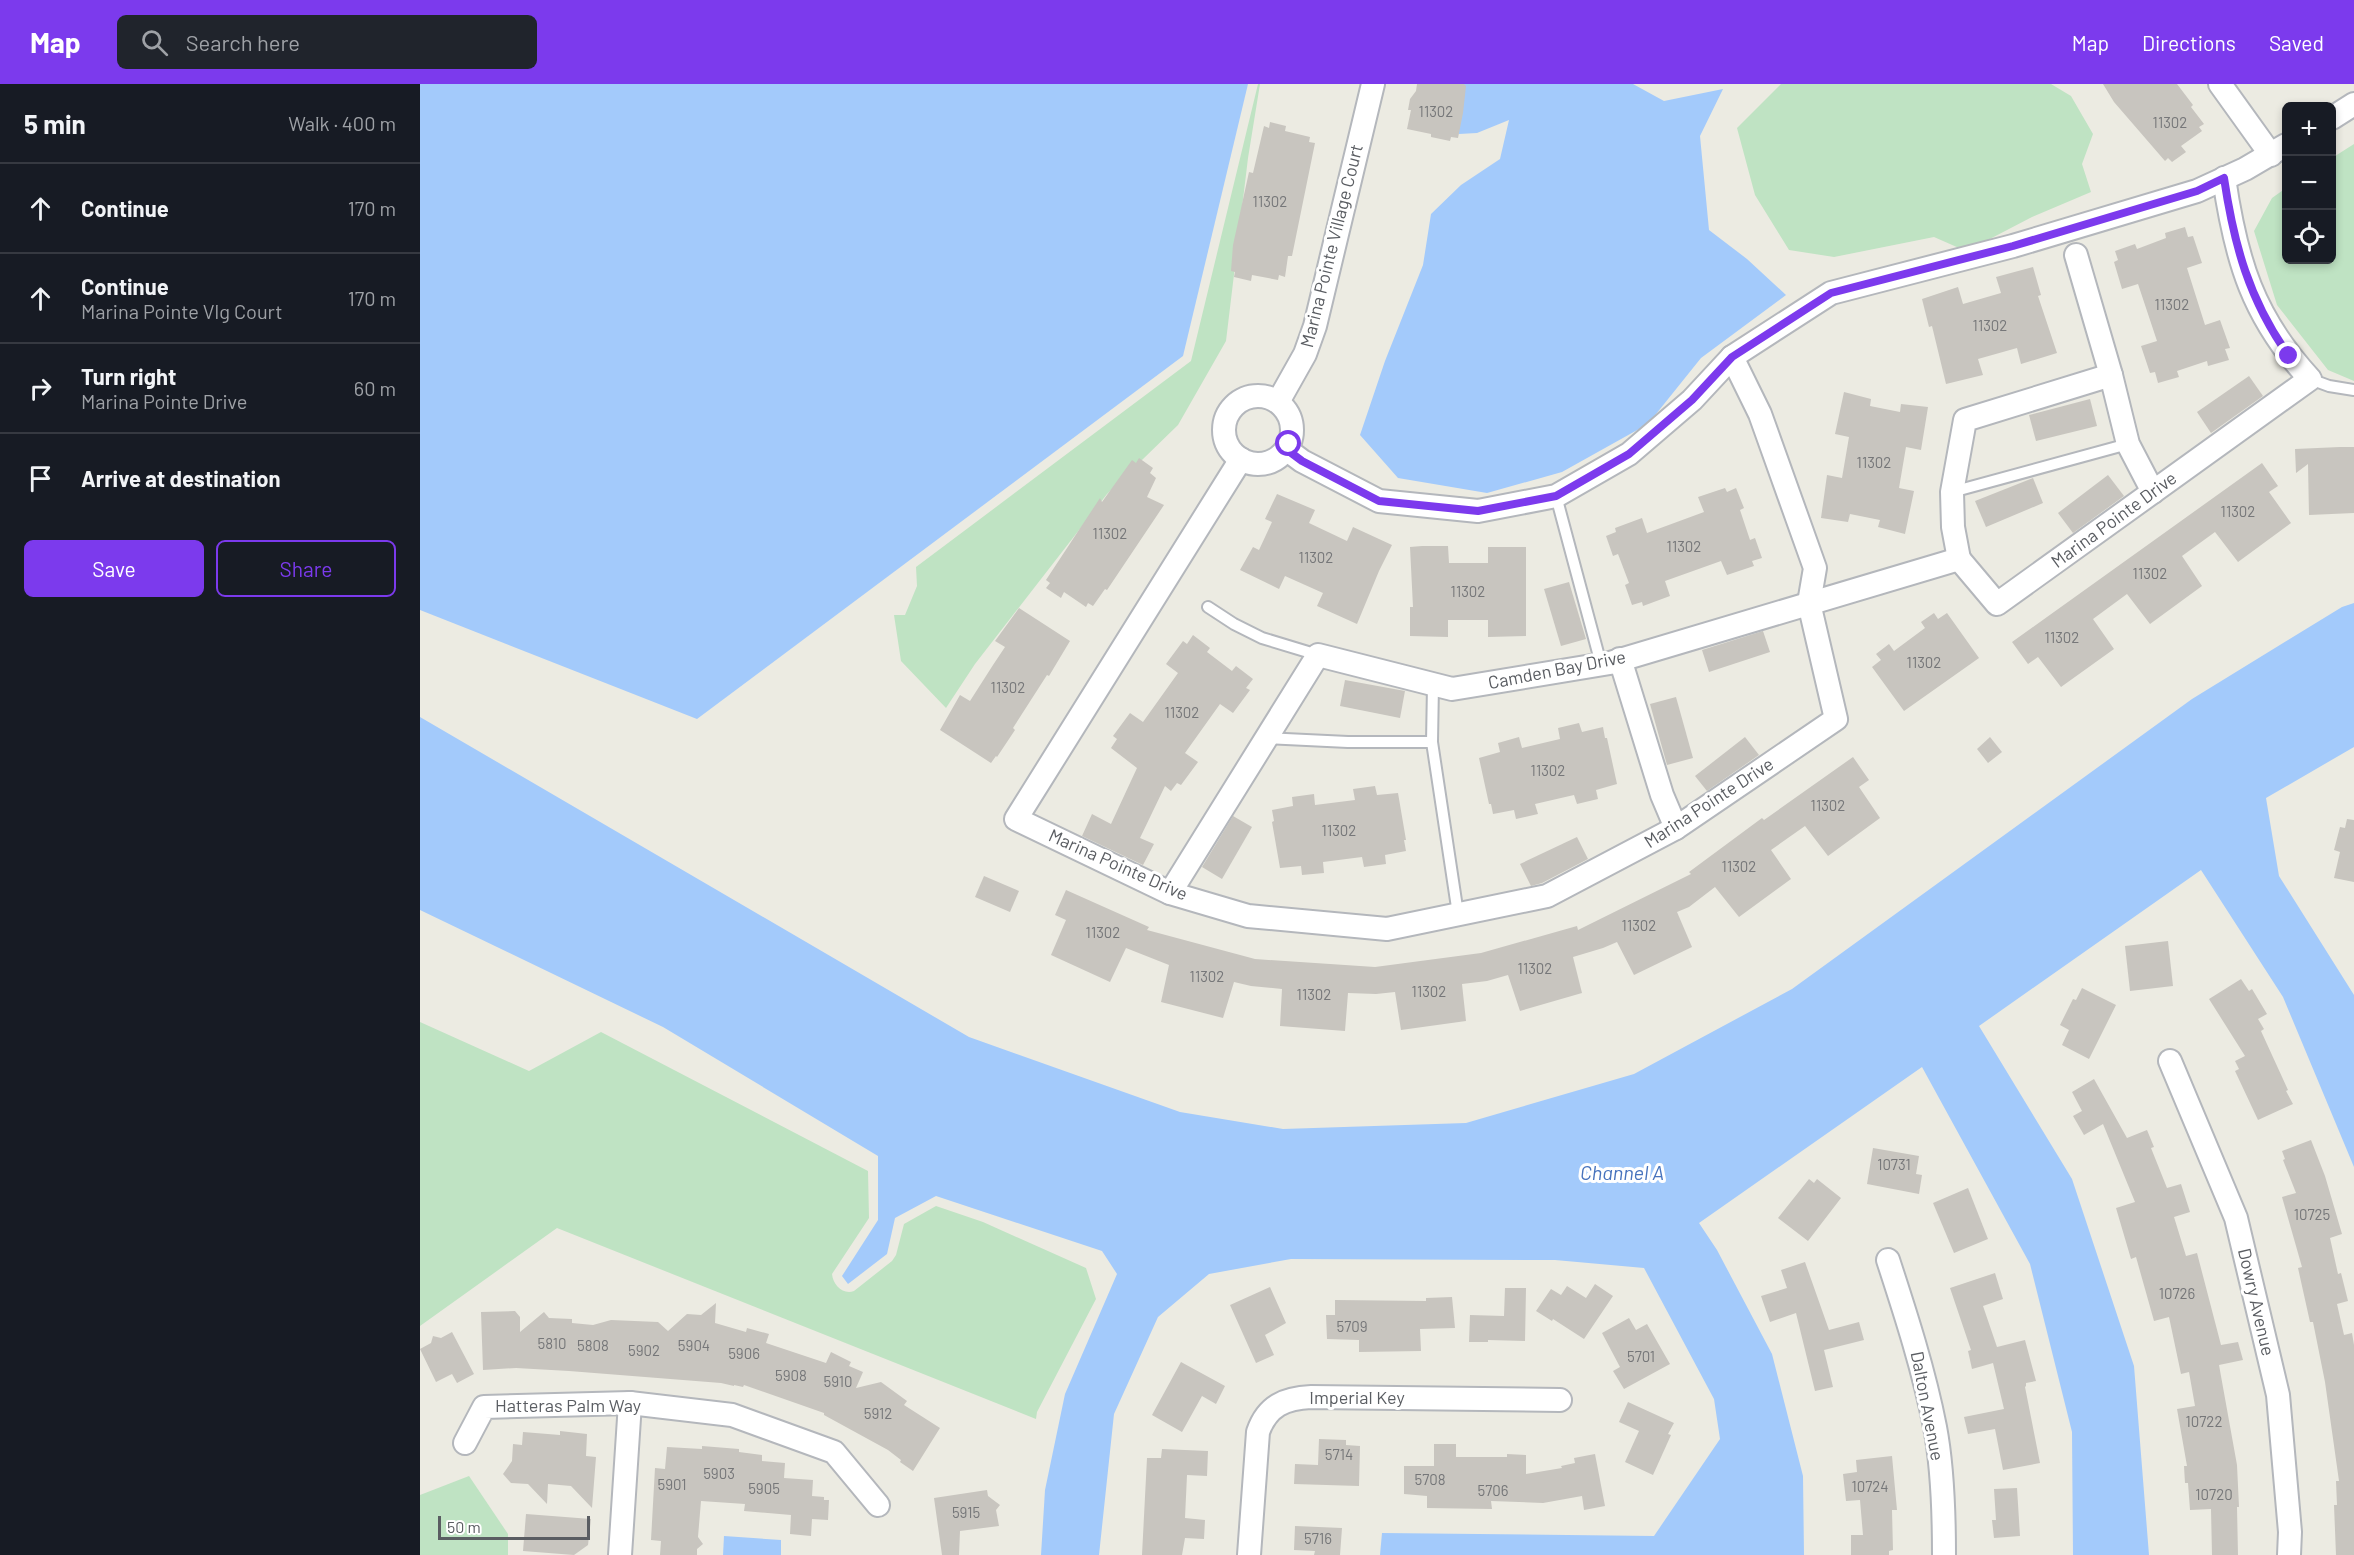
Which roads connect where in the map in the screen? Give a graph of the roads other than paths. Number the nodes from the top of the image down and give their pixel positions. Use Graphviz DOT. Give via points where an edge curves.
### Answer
graph roads {
  1 [pos="1373,84"];
  2 [pos="2220,84"];
  3 [pos="2354,104"];
  4 [pos="2336,115"];
  5 [pos="2279,150"];
  6 [pos="2224,178"];
  7 [pos="2076,255"];
  8 [pos="1732,357"];
  9 [pos="2111,375"];
  10 [pos="2310,379"];
  11 [pos="2354,390"];
  12 [pos="1278,402"];
  13 [pos="2128,444"];
  14 [pos="1286,449"];
  15 [pos="1240,459"];
  16 [pos="1952,492"];
  17 [pos="2153,492"];
  18 [pos="1556,496"];
  19 [pos="1959,559"];
  20 [pos="1809,603"];
  21 [pos="1208,607"];
  22 [pos="1318,655"];
  23 [pos="1611,662"];
  24 [pos="1433,685"];
  25 [pos="1267,738"];
  26 [pos="1432,742"];
  27 [pos="1676,828"];
  28 [pos="1170,893"];
  29 [pos="1458,914"];
  30 [pos="2170,1061"];
  31 [pos="1888,1260"];
  32 [pos="1560,1400"];
  33 [pos="630,1403"];
  34 [pos="465,1443"];
  35 [pos="878,1505"];
  36 [pos="620,1555"];
  37 [pos="1249,1555"];
  38 [pos="1944,1555"];
  39 [pos="2289,1555"];
  1 -- 12 [label="street, Marina Pointe Village Court" via="1315,326 1305,354"];
  2 -- 5 [label="street"];
  3 -- 4 [label="street"];
  5 -- 6 [label="street"];
  6 -- 8 [label="street" via="2197,191 2013,246 1831,293"];
  6 -- 10 [label="street" via="2231,225 2254,298 2272,333"];
  7 -- 9 [label="street"];
  8 -- 18 [label="street" via="1692,400 1629,454"];
  8 -- 20 [label="street" via="1760,414 1815,568"];
  9 -- 13 [label="street"];
  9 -- 16 [label="street" via="1965,420"];
  10 -- 11 [label="lane"];
  10 -- 17 [label="street, Marina Pointe Drive"];
  12 -- 14 [label="street" via="1292,422"];
  12 -- 15 [label="street" via="1248,397 1230,411 1224,433 1227,445"];
  13 -- 16 [label="lane"];
  13 -- 17 [label="street"];
  14 -- 15 [label="street" via="1264,464"];
  14 -- 18 [label="street" via="1379,501 1478,511"];
  15 -- 28 [label="street, Marina Pointe Drive" via="1016,819"];
  16 -- 19 [label="street"];
  17 -- 19 [label="street, Marina Pointe Drive" via="1997,604"];
  18 -- 23 [label="lane"];
  19 -- 20 [label="street"];
  20 -- 23 [label="street, Camden Bay Drive"];
  20 -- 27 [label="street, Marina Pointe Drive" via="1836,719"];
  21 -- 22 [label="lane" via="1262,638"];
  22 -- 24 [label="street, Camden Bay Drive"];
  22 -- 25 [label="street"];
  23 -- 24 [label="street, Camden Bay Drive" via="1452,689"];
  23 -- 27 [label="street"];
  24 -- 26 [label="lane"];
  25 -- 26 [label="lane"];
  25 -- 28 [label="street"];
  26 -- 29 [label="lane"];
  27 -- 29 [label="street, Marina Pointe Drive" via="1547,896"];
  28 -- 29 [label="street, Marina Pointe Drive" via="1248,916 1387,929"];
  30 -- 39 [label="street, Dowry Avenue" via="2236,1218 2278,1395"];
  31 -- 38 [label="street, Dalton Avenue" via="1935,1429 1944,1512"];
  32 -- 37 [label="street, Imperial Key" via="1311,1397 1281,1403 1266,1414 1258,1432"];
  33 -- 34 [label="street, Hatteras Palm Way" via="484,1407"];
  33 -- 35 [label="street, Hatteras Palm Way" via="732,1415 834,1452"];
  33 -- 36 [label="street"];
}
